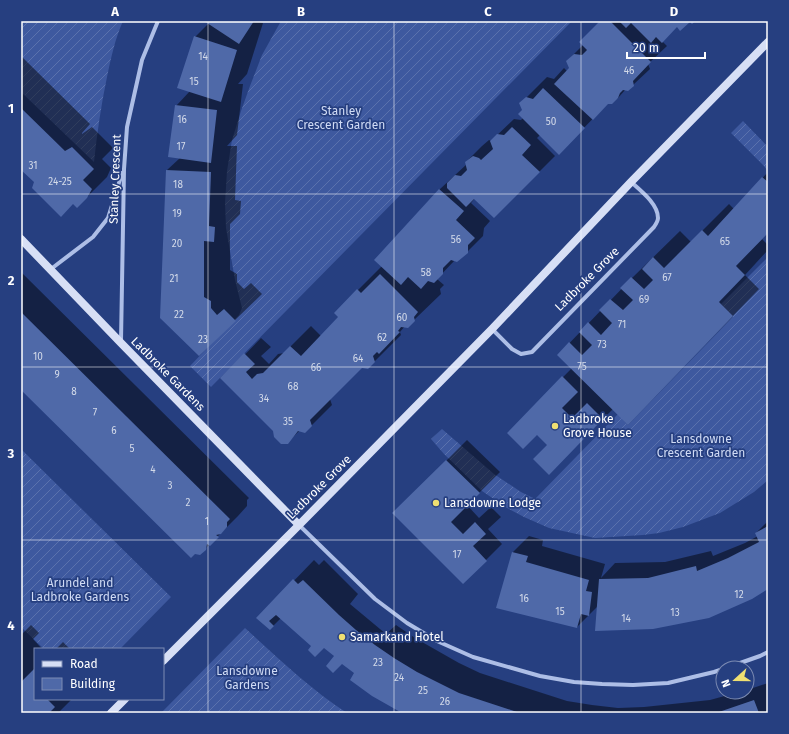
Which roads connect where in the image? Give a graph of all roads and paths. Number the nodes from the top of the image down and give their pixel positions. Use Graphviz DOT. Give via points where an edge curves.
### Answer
graph roads {
  1 [pos="158,21"];
  2 [pos="768,42"];
  3 [pos="124,169"];
  4 [pos="631,182"];
  5 [pos="21,239"];
  6 [pos="51,269"];
  7 [pos="492,329"];
  8 [pos="121,343"];
  9 [pos="299,525"];
  10 [pos="768,652"];
  11 [pos="164,660"];
  12 [pos="748,660"];
  13 [pos="715,672"];
  14 [pos="124,700"];
  15 [pos="111,713"];
  1 -- 3 [label="street, Stanley Crescent" via="142,60 126,127"];
  2 -- 4 [label="main road, Ladbroke Grove"];
  3 -- 6 [label="street" via="108,218 93,237"];
  3 -- 8 [label="street, Stanley Crescent"];
  4 -- 7 [label="main road, Ladbroke Grove"];
  4 -- 7 [label="street, Ladbroke Grove" via="654,204 658,220 654,227 532,352 521,354 512,349"];
  5 -- 6 [label="main road, Ladbroke Gardens"];
  6 -- 8 [label="main road, Ladbroke Gardens"];
  7 -- 9 [label="main road, Ladbroke Grove"];
  8 -- 9 [label="main road, Ladbroke Gardens"];
  9 -- 11 [label="main road, Ladbroke Grove"];
  9 -- 13 [label="street" via="375,599 407,623 473,658 540,676 602,684 668,683"];
  10 -- 12 [label="street"];
  14 -- 15 [label="main road"];
}
